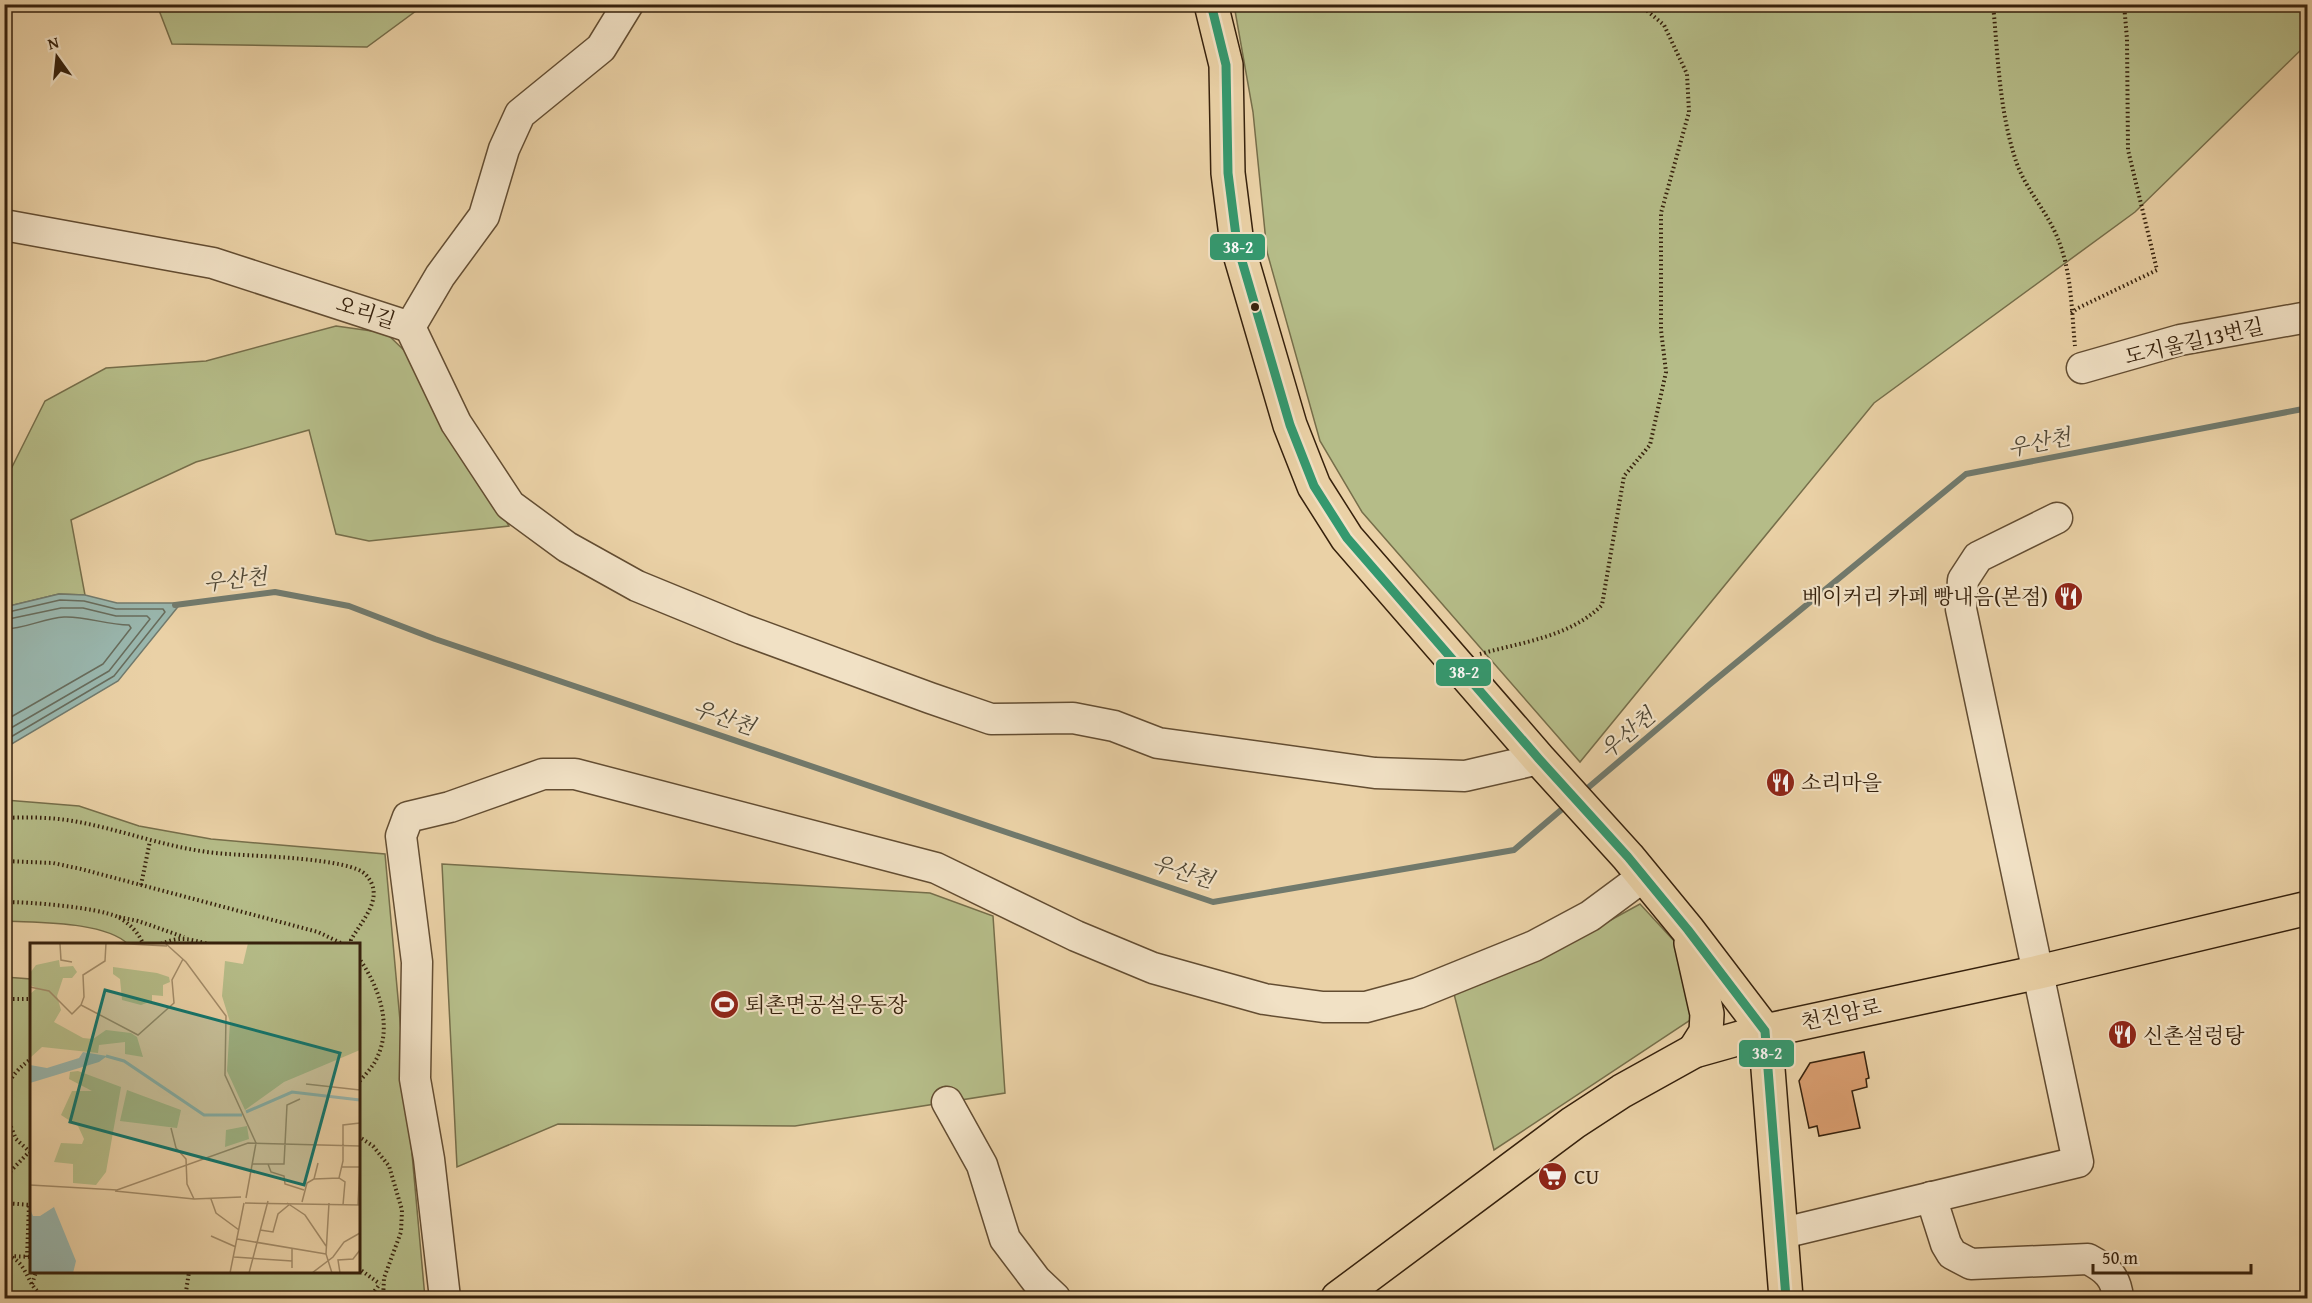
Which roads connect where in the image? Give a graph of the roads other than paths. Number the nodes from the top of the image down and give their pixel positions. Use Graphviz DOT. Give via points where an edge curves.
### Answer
graph roads {
  1 [pos="628,4"];
  2 [pos="1211,4"];
  3 [pos="4,225"];
  4 [pos="2307,317"];
  5 [pos="410,327"];
  6 [pos="2082,368"];
  7 [pos="2057,518"];
  8 [pos="1548,768"];
  9 [pos="1636,867"];
  10 [pos="2307,908"];
  11 [pos="1688,930"];
  12 [pos="2039,972"];
  13 [pos="1765,1030"];
  14 [pos="1694,1051"];
  15 [pos="947,1102"];
  16 [pos="1931,1197"];
  17 [pos="1783,1233"];
  18 [pos="445,1299"];
  19 [pos="1055,1299"];
  20 [pos="1338,1299"];
  21 [pos="1786,1299"];
  22 [pos="2118,1299"];
  1 -- 5 [label="street, 오리길" via="601,48 520,114 504,149 484,216 440,276"];
  2 -- 8 [label="main road" via="1226,65 1228,173 1237,244 1290,425 1314,486 1347,538"];
  3 -- 5 [label="street, 오리길" via="213,263"];
  4 -- 6 [label="street, 도지울길13번길" via="2180,340"];
  5 -- 8 [label="street" via="456,423 510,505 567,547 637,586 753,633 991,719 1073,718 1114,726 1158,743 1375,773 1465,776"];
  7 -- 12 [label="street" via="1978,557 1964,580 1961,609"];
  8 -- 9 [label="main road"];
  9 -- 11 [label="main road"];
  9 -- 18 [label="street" via="1590,916 1534,946 1429,989 1366,1007 1323,1007 1264,999 1153,968 1076,936 936,868 575,774 543,774 450,807 408,817 401,836 417,962 415,1079 429,1159"];
  10 -- 12 [label="main road, 천진암로"];
  11 -- 13 [label="main road"];
  11 -- 14 [label="main road" via="1707,1014 1706,1032"];
  12 -- 13 [label="main road, 천진암로"];
  12 -- 16 [label="street" via="2078,1162"];
  13 -- 14 [label="main road, 천진암로"];
  13 -- 17 [label="main road"];
  14 -- 20 [label="main road, 천진암로" via="1622,1090 1573,1123"];
  15 -- 19 [label="street" via="982,1165 1005,1239"];
  16 -- 17 [label="street"];
  16 -- 22 [label="street" via="1952,1254 1971,1264 2088,1259 2104,1268 2117,1284"];
  17 -- 21 [label="main road"];
}
